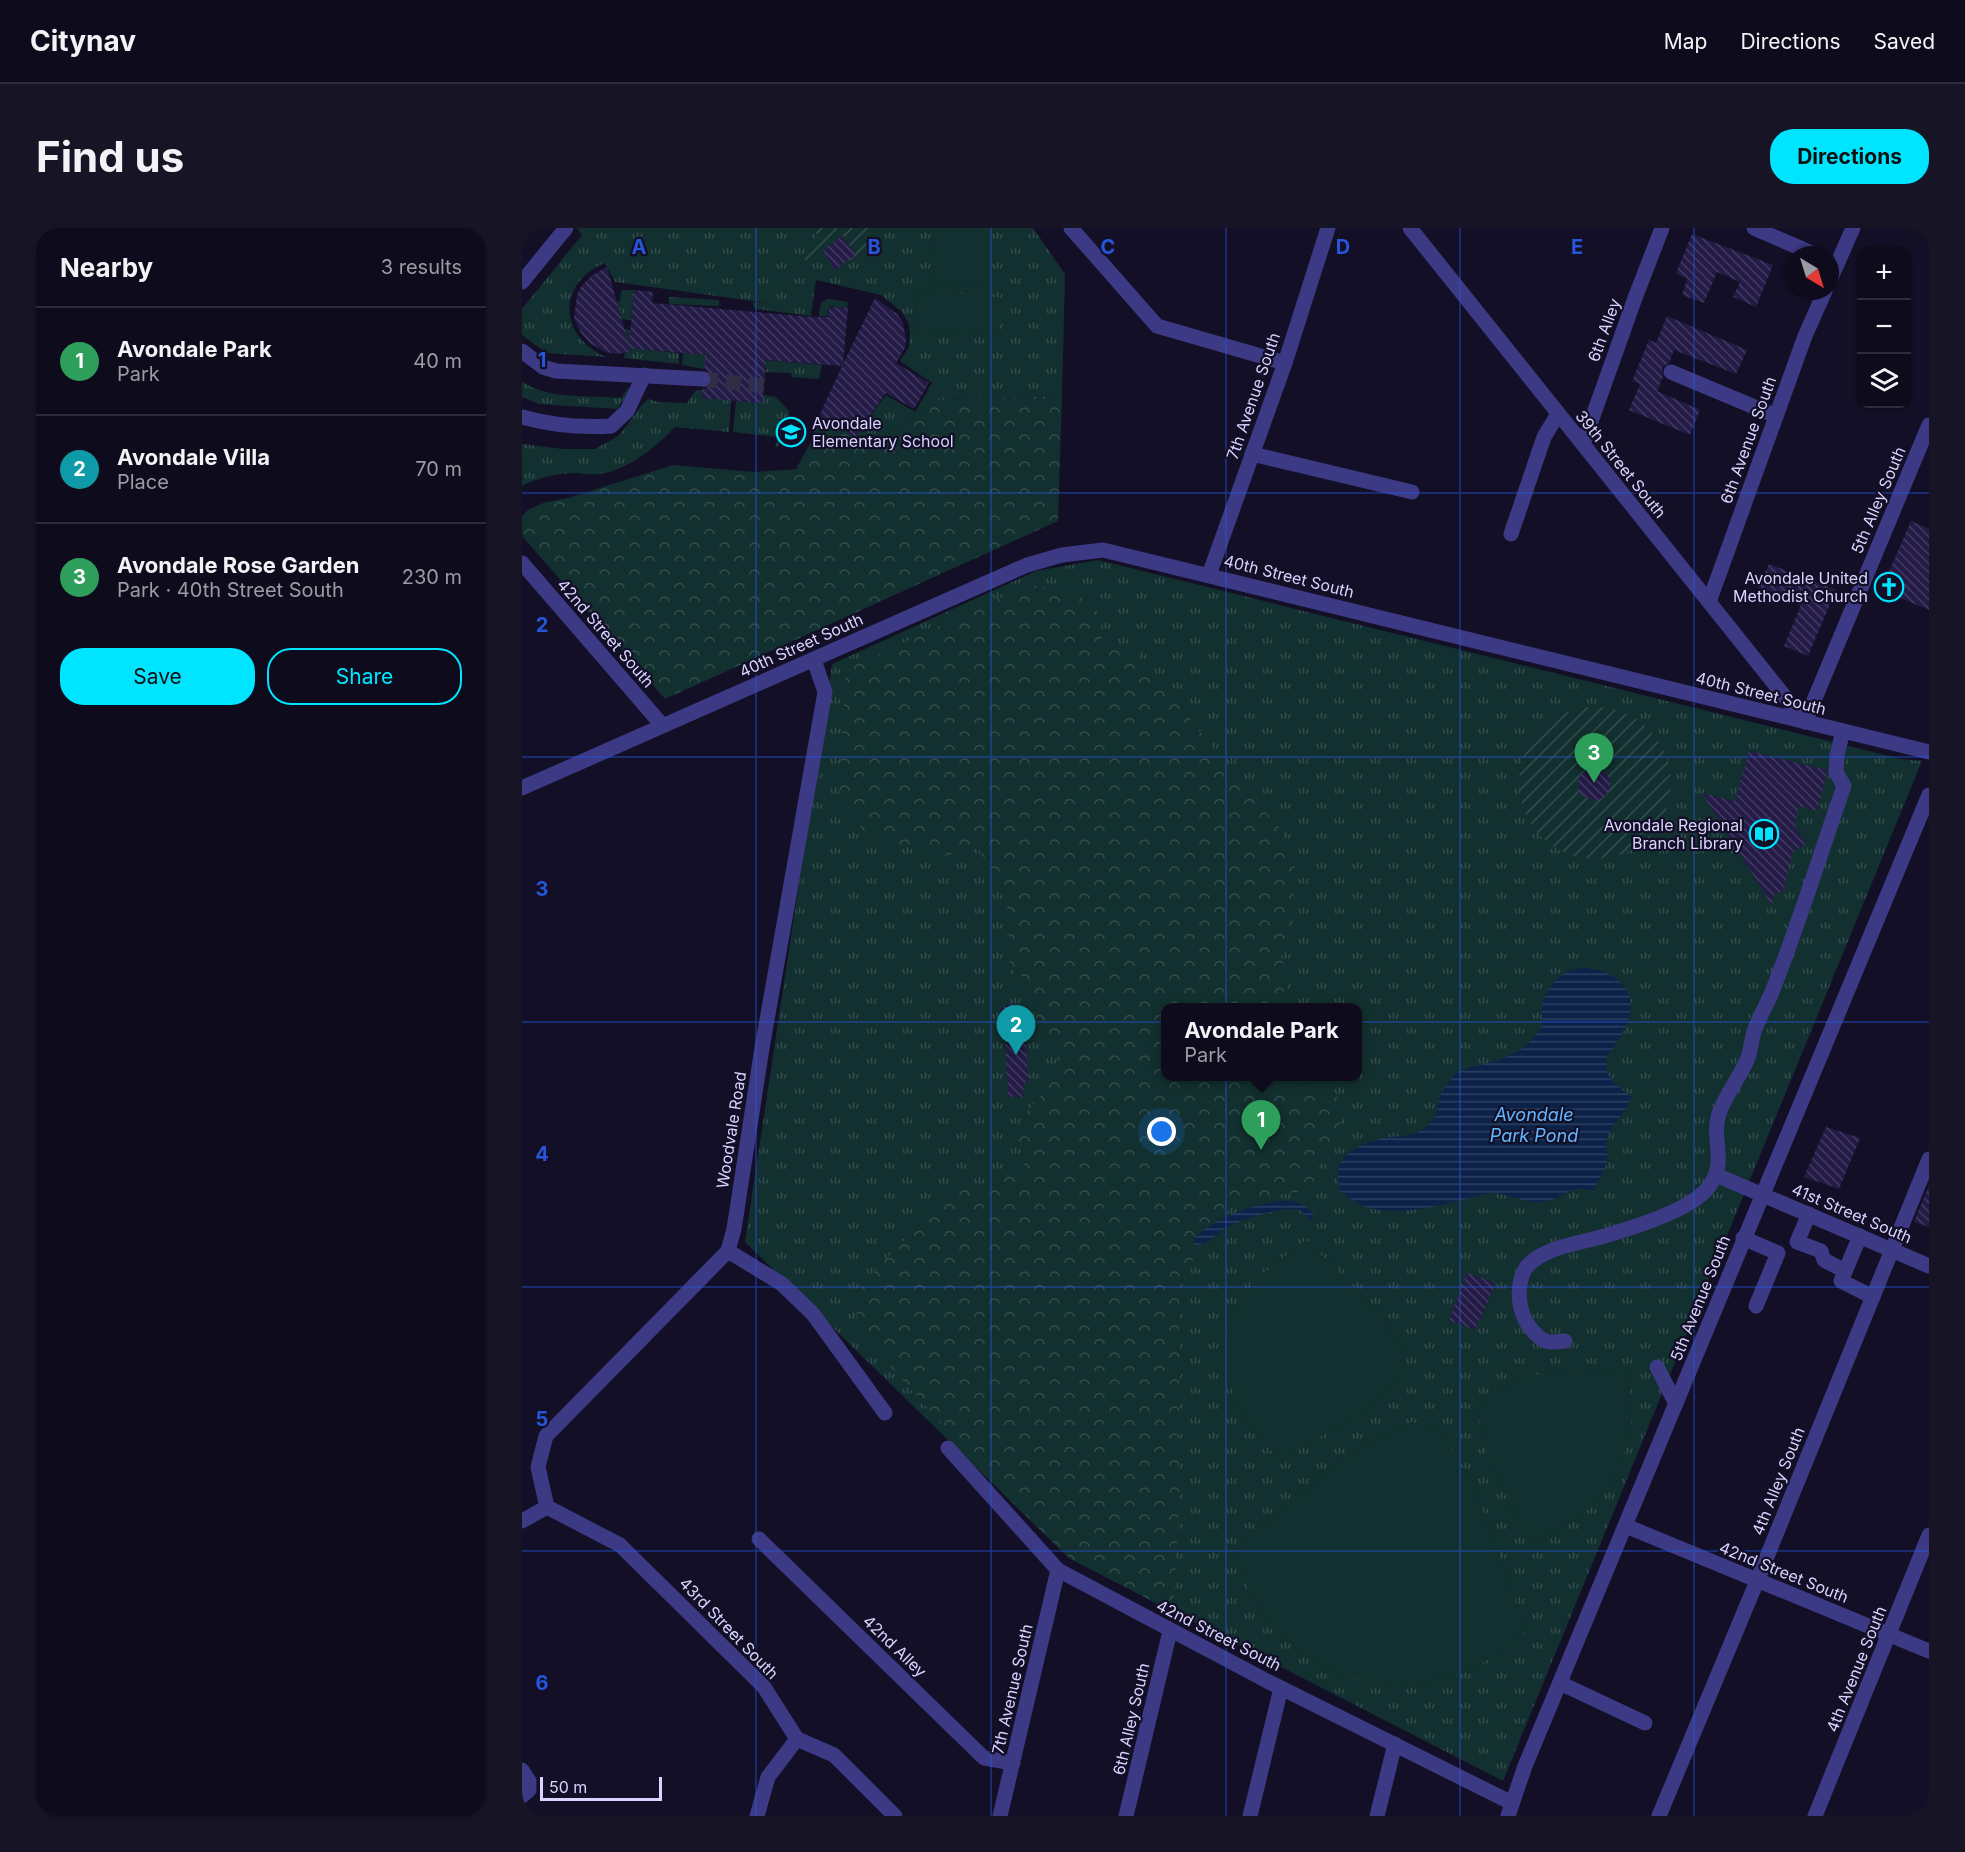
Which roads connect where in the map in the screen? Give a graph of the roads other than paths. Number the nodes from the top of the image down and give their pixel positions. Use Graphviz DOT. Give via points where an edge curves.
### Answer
graph roads {
  1 [pos="566,228"];
  2 [pos="1071,228"];
  3 [pos="1328,228"];
  4 [pos="1410,228"];
  5 [pos="1662,228"];
  6 [pos="1754,228"];
  7 [pos="1853,228"];
  8 [pos="1795,246"];
  9 [pos="1839,252"];
  10 [pos="522,282"];
  11 [pos="1821,300"];
  12 [pos="522,351"];
  13 [pos="1285,363"];
  14 [pos="1671,372"];
  15 [pos="644,375"];
  16 [pos="703,379"];
  17 [pos="1558,414"];
  18 [pos="1776,416"];
  19 [pos="522,417"];
  20 [pos="1929,425"];
  21 [pos="1582,444"];
  22 [pos="1252,454"];
  23 [pos="1412,492"];
  24 [pos="1510,534"];
  25 [pos="522,563"];
  26 [pos="1209,575"];
  27 [pos="1709,602"];
  28 [pos="814,660"];
  29 [pos="1805,722"];
  30 [pos="662,725"];
  31 [pos="1843,731"];
  32 [pos="1929,752"];
  33 [pos="522,788"];
  34 [pos="1929,795"];
  35 [pos="1929,1159"];
  36 [pos="1716,1175"];
  37 [pos="1762,1194"];
  38 [pos="1809,1214"];
  39 [pos="1860,1236"];
  40 [pos="1743,1239"];
  41 [pos="1797,1242"];
  42 [pos="1892,1250"];
  43 [pos="728,1251"];
  44 [pos="1778,1253"];
  45 [pos="1929,1266"];
  46 [pos="1845,1270"];
  47 [pos="1873,1297"];
  48 [pos="1756,1306"];
  49 [pos="1565,1341"];
  50 [pos="1657,1367"];
  51 [pos="1676,1404"];
  52 [pos="885,1413"];
  53 [pos="948,1448"];
  54 [pos="547,1507"];
  55 [pos="522,1521"];
  56 [pos="1626,1526"];
  57 [pos="1929,1535"];
  58 [pos="759,1539"];
  59 [pos="1058,1570"];
  60 [pos="1757,1581"];
  61 [pos="1170,1630"];
  62 [pos="1889,1634"];
  63 [pos="1929,1651"];
  64 [pos="1560,1683"];
  65 [pos="1281,1688"];
  66 [pos="1645,1723"];
  67 [pos="797,1738"];
  68 [pos="1395,1744"];
  69 [pos="1013,1763"];
  70 [pos="522,1770"];
  71 [pos="522,1796"];
  72 [pos="1510,1810"];
  73 [pos="757,1816"];
  74 [pos="895,1816"];
  75 [pos="1000,1816"];
  76 [pos="1126,1816"];
  77 [pos="1250,1816"];
  78 [pos="1377,1816"];
  79 [pos="1659,1816"];
  80 [pos="1815,1816"];
  1 -- 10 [label="street"];
  2 -- 13 [label="street" via="1157,326"];
  3 -- 13 [label="street, 7th Avenue South"];
  4 -- 17 [label="street, 39th Street South"];
  5 -- 21 [label="street, 6th Alley"];
  6 -- 8 [label="street"];
  7 -- 9 [label="street"];
  11 -- 18 [label="street, 6th Avenue South"];
  12 -- 15 [label="street" via="543,367 556,371"];
  13 -- 22 [label="street, 7th Avenue South"];
  14 -- 18 [label="street"];
  15 -- 16 [label="street"];
  15 -- 19 [label="street" via="627,411 611,426 546,424"];
  17 -- 21 [label="street, 39th Street South"];
  17 -- 24 [label="street" via="1544,437"];
  18 -- 27 [label="street, 6th Avenue South"];
  20 -- 29 [label="street, 5th Alley South"];
  21 -- 27 [label="street, 39th Street South"];
  22 -- 23 [label="street"];
  22 -- 26 [label="street, 7th Avenue South"];
  25 -- 30 [label="street, 42nd Street South"];
  26 -- 28 [label="street, 40th Street South" via="1103,550 1062,555 1027,565"];
  26 -- 29 [label="street, 40th Street South"];
  27 -- 29 [label="street, 39th Street South"];
  28 -- 30 [label="street, 40th Street South"];
  28 -- 43 [label="street, Woodvale Road" via="825,692"];
  29 -- 31 [label="street, 40th Street South"];
  30 -- 33 [label="street, 40th Street South"];
  31 -- 32 [label="street, 40th Street South"];
  31 -- 36 [label="street" via="1836,772 1844,786 1772,993 1754,1030 1748,1057 1720,1110 1716,1123"];
  34 -- 37 [label="street, 5th Avenue South"];
  35 -- 42 [label="street, 4th Alley South"];
  36 -- 37 [label="street, 41st Street South"];
  36 -- 49 [label="street" via="1695,1200 1650,1228 1568,1245 1540,1256 1525,1269 1519,1287 1524,1317 1539,1338"];
  37 -- 38 [label="street, 41st Street South"];
  37 -- 40 [label="street, 5th Avenue South"];
  38 -- 39 [label="street, 41st Street South"];
  38 -- 41 [label="street"];
  39 -- 42 [label="street, 41st Street South"];
  39 -- 46 [label="street"];
  40 -- 44 [label="street"];
  40 -- 51 [label="street, 5th Avenue South"];
  41 -- 44 [label="street"];
  41 -- 46 [label="street" via="1821,1251 1824,1260"];
  42 -- 45 [label="street, 41st Street South"];
  42 -- 47 [label="street, 4th Alley South"];
  43 -- 52 [label="street" via="782,1284 813,1314"];
  43 -- 54 [label="street" via="546,1436 538,1467"];
  44 -- 48 [label="street"];
  46 -- 47 [label="street" via="1841,1281"];
  47 -- 60 [label="street, 4th Alley South"];
  50 -- 51 [label="street"];
  51 -- 56 [label="street, 5th Avenue South"];
  53 -- 59 [label="street, 42nd Street South"];
  54 -- 55 [label="street"];
  54 -- 67 [label="street, 43rd Street South" via="620,1545 764,1687"];
  56 -- 60 [label="street, 42nd Street South"];
  56 -- 64 [label="street, 5th Avenue South"];
  57 -- 62 [label="street, 4th Avenue South"];
  58 -- 69 [label="street, 42nd Alley" via="984,1758"];
  59 -- 61 [label="street, 42nd Street South"];
  59 -- 69 [label="street, 7th Avenue South"];
  60 -- 62 [label="street, 42nd Street South"];
  60 -- 79 [label="street, 4th Alley South"];
  61 -- 65 [label="street, 42nd Street South"];
  61 -- 76 [label="street, 6th Alley South"];
  62 -- 63 [label="street, 42nd Street South"];
  62 -- 80 [label="street, 4th Avenue South"];
  64 -- 66 [label="street"];
  64 -- 72 [label="street, 5th Avenue South"];
  65 -- 68 [label="street, 42nd Street South"];
  65 -- 77 [label="street"];
  67 -- 73 [label="street" via="768,1777"];
  67 -- 74 [label="street" via="834,1755"];
  68 -- 72 [label="street, 42nd Street South"];
  68 -- 78 [label="street"];
  69 -- 75 [label="street, 7th Avenue South"];
  70 -- 71 [label="street" via="529,1790"];
}
